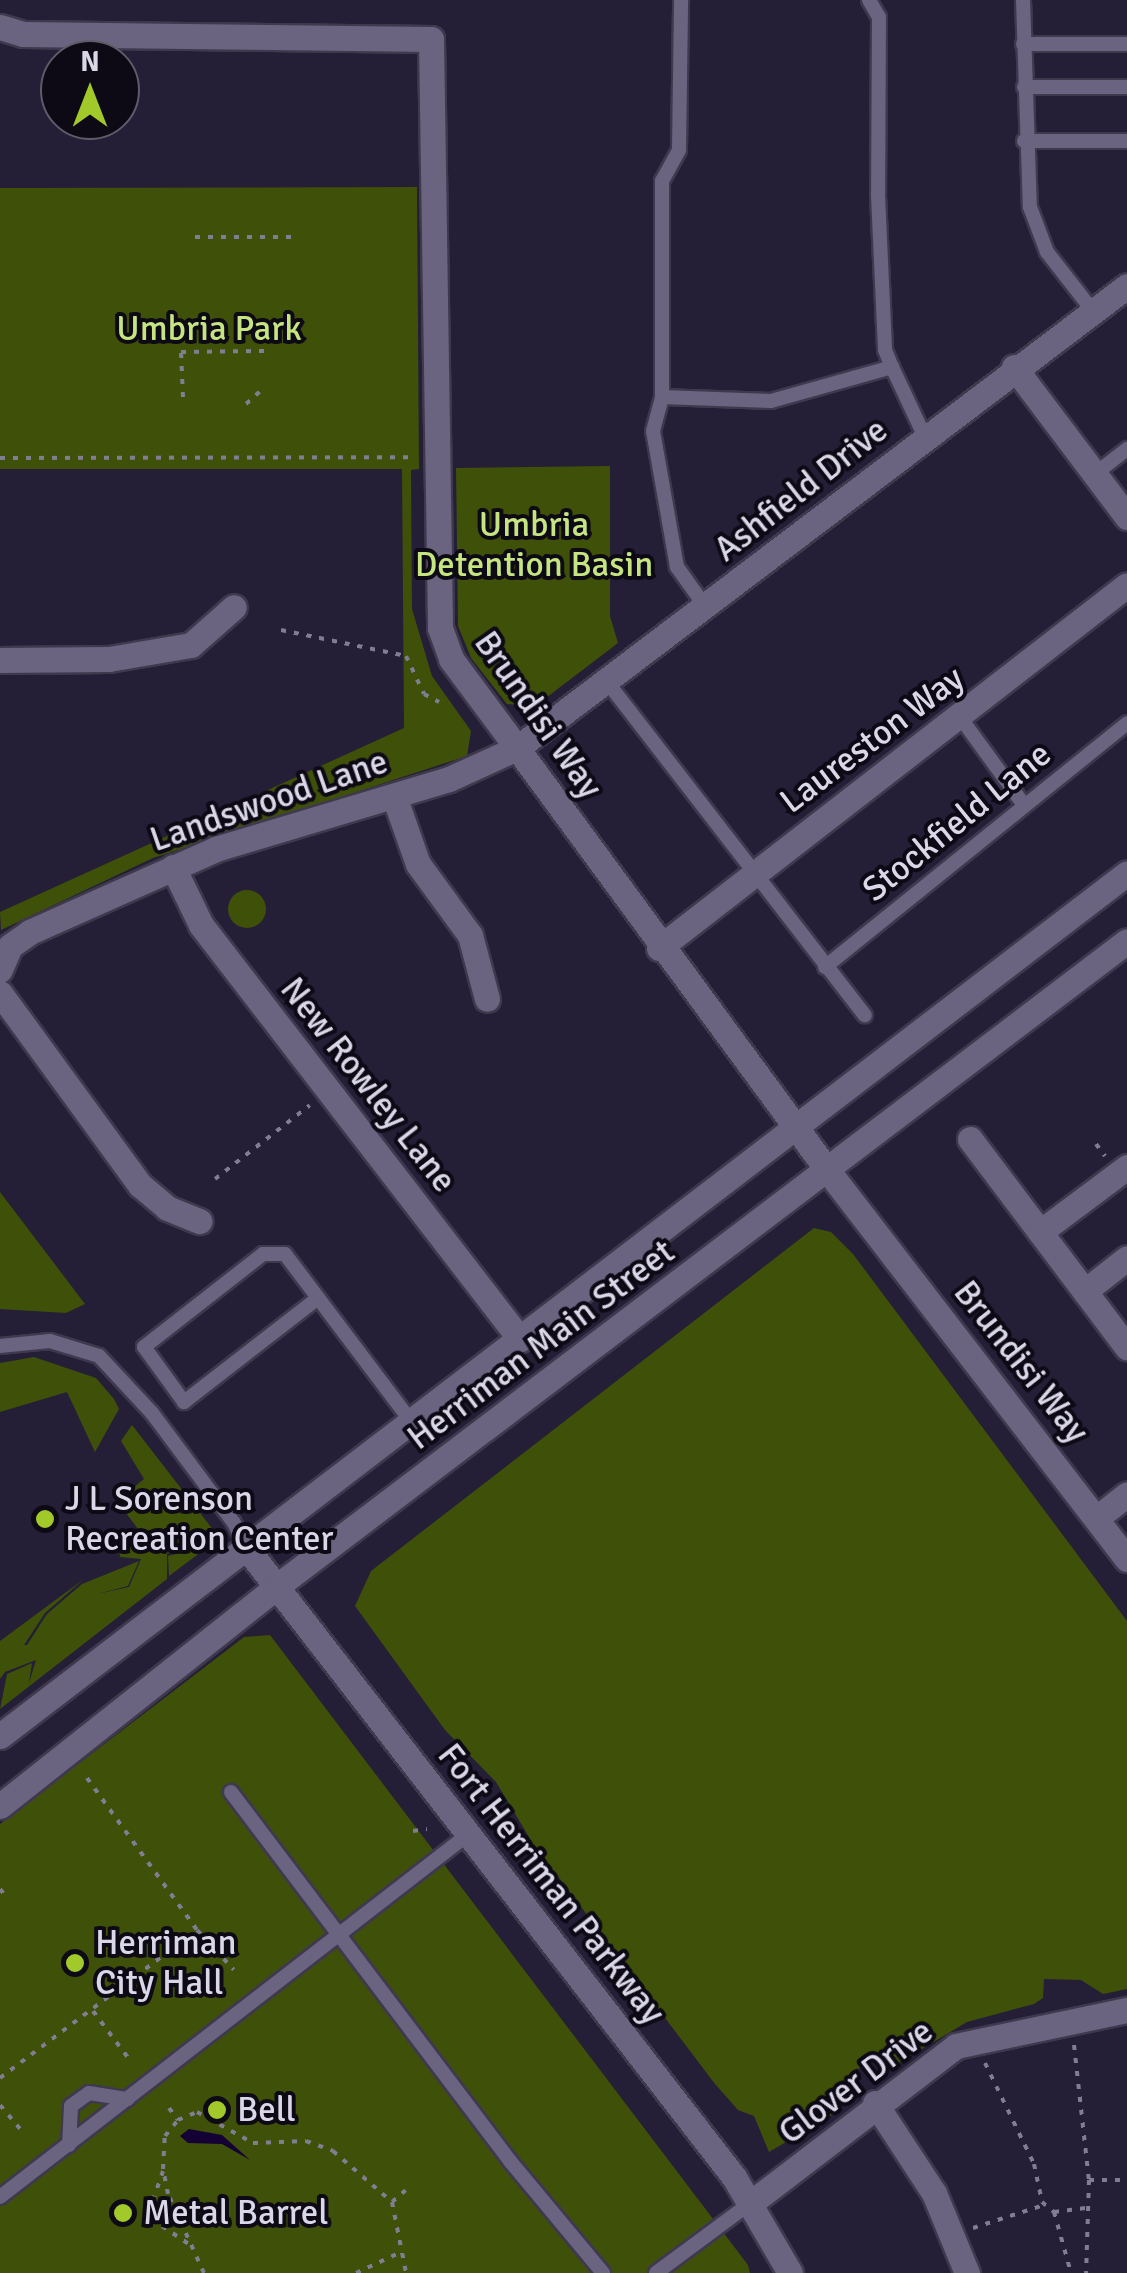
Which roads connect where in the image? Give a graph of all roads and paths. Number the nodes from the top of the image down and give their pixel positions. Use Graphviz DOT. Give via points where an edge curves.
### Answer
graph roads {
  1 [pos="681,0"];
  2 [pos="869,0"];
  3 [pos="1023,0"];
  4 [pos="0,27"];
  5 [pos="1023,44"];
  6 [pos="1127,44"];
  7 [pos="1127,87"];
  8 [pos="1024,88"];
  9 [pos="1024,141"];
  10 [pos="1127,141"];
  11 [pos="195,237"];
  12 [pos="299,238"];
  13 [pos="1127,286"];
  14 [pos="1092,311"];
  15 [pos="265,351"];
  16 [pos="892,367"];
  17 [pos="1014,367"];
  18 [pos="265,388"];
  19 [pos="182,398"];
  20 [pos="662,398"];
  21 [pos="246,404"];
  22 [pos="925,437"];
  23 [pos="1127,449"];
  24 [pos="412,457"];
  25 [pos="0,458"];
  26 [pos="1094,474"];
  27 [pos="1127,516"];
  28 [pos="1127,586"];
  29 [pos="234,607"];
  30 [pos="706,608"];
  31 [pos="282,630"];
  32 [pos="0,660"];
  33 [pos="608,683"];
  34 [pos="439,702"];
  35 [pos="960,717"];
  36 [pos="1127,723"];
  37 [pos="516,748"];
  38 [pos="394,796"];
  39 [pos="1024,805"];
  40 [pos="173,867"];
  41 [pos="757,872"];
  42 [pos="1127,874"];
  43 [pos="1127,942"];
  44 [pos="659,948"];
  45 [pos="0,966"];
  46 [pos="826,968"];
  47 [pos="0,992"];
  48 [pos="487,1000"];
  49 [pos="865,1015"];
  50 [pos="315,1100"];
  51 [pos="795,1128"];
  52 [pos="970,1140"];
  53 [pos="1127,1167"];
  54 [pos="828,1170"];
  55 [pos="216,1180"];
  56 [pos="200,1222"];
  57 [pos="1040,1232"];
  58 [pos="1127,1258"];
  59 [pos="1085,1292"];
  60 [pos="318,1298"];
  61 [pos="520,1340"];
  62 [pos="0,1346"];
  63 [pos="1127,1347"];
  64 [pos="411,1422"];
  65 [pos="1127,1494"];
  66 [pos="1098,1517"];
  67 [pos="245,1546"];
  68 [pos="1127,1560"];
  69 [pos="276,1587"];
  70 [pos="0,1736"];
  71 [pos="88,1778"];
  72 [pos="231,1792"];
  73 [pos="0,1806"];
  74 [pos="427,1829"];
  75 [pos="413,1831"];
  76 [pos="470,1833"];
  77 [pos="196,1930"];
  78 [pos="340,1934"];
  79 [pos="234,1970"];
  80 [pos="92,2010"];
  81 [pos="1127,2010"];
  82 [pos="1073,2041"];
  83 [pos="983,2058"];
  84 [pos="129,2059"];
  85 [pos="0,2078"];
  86 [pos="128,2099"];
  87 [pos="875,2103"];
  88 [pos="0,2106"];
  89 [pos="169,2108"];
  90 [pos="178,2120"];
  91 [pos="24,2132"];
  92 [pos="68,2144"];
  93 [pos="164,2169"];
  94 [pos="1089,2180"];
  95 [pos="1127,2180"];
  96 [pos="406,2190"];
  97 [pos="0,2197"];
  98 [pos="392,2202"];
  99 [pos="752,2202"];
  100 [pos="1045,2204"];
  101 [pos="1086,2208"];
  102 [pos="1054,2212"];
  103 [pos="964,2231"];
  104 [pos="194,2248"];
  105 [pos="402,2252"];
  106 [pos="204,2273"];
  107 [pos="356,2273"];
  108 [pos="406,2273"];
  109 [pos="603,2273"];
  110 [pos="656,2273"];
  111 [pos="790,2273"];
  112 [pos="968,2273"];
  113 [pos="1071,2273"];
  114 [pos="1086,2273"];
  1 -- 20 [label="lane" via="679,150 662,181"];
  2 -- 16 [label="lane" via="879,17 878,195 885,350"];
  3 -- 5 [label="lane"];
  4 -- 37 [label="street, Brundisi Way" via="24,34 432,38 440,628 451,660"];
  5 -- 6 [label="lane"];
  5 -- 8 [label="lane"];
  7 -- 8 [label="lane"];
  8 -- 9 [label="lane"];
  9 -- 10 [label="lane"];
  9 -- 14 [label="lane" via="1036,228"];
  11 -- 12 [label="path"];
  13 -- 14 [label="street, Ashfield Drive"];
  14 -- 17 [label="street, Ashfield Drive"];
  15 -- 19 [label="path" via="181,352"];
  16 -- 20 [label="lane" via="771,401"];
  16 -- 22 [label="lane"];
  17 -- 22 [label="street, Ashfield Drive"];
  17 -- 26 [label="street"];
  18 -- 21 [label="path"];
  20 -- 30 [label="lane" via="652,431 677,568"];
  22 -- 30 [label="street, Ashfield Drive"];
  23 -- 26 [label="lane"];
  24 -- 25 [label="path"];
  26 -- 27 [label="street"];
  28 -- 35 [label="street, Laureston Way"];
  29 -- 32 [label="street" via="191,645 109,658"];
  30 -- 33 [label="street, Ashfield Drive"];
  31 -- 34 [label="path" via="406,656 424,694"];
  33 -- 37 [label="street, Ashfield Drive"];
  33 -- 41 [label="lane"];
  35 -- 39 [label="lane"];
  35 -- 41 [label="street, Laureston Way"];
  36 -- 39 [label="lane, Stockfield Lane"];
  37 -- 38 [label="street, Landswood Lane"];
  37 -- 44 [label="street, Brundisi Way"];
  38 -- 40 [label="street, Landswood Lane"];
  38 -- 48 [label="street" via="418,864 470,935"];
  39 -- 46 [label="lane, Stockfield Lane"];
  40 -- 45 [label="street, Landswood Lane" via="30,932 10,946"];
  40 -- 61 [label="street, New Rowley Lane" via="201,925"];
  41 -- 44 [label="street, Laureston Way"];
  41 -- 46 [label="lane"];
  42 -- 51 [label="street, Herriman Main Street"];
  43 -- 54 [label="street, Herriman Main Street"];
  44 -- 51 [label="street, Brundisi Way"];
  46 -- 49 [label="lane"];
  47 -- 56 [label="street" via="140,1185 167,1208"];
  50 -- 55 [label="path"];
  51 -- 54 [label="street, Brundisi Way"];
  51 -- 61 [label="street, Herriman Main Street"];
  52 -- 57 [label="street"];
  53 -- 57 [label="street"];
  54 -- 66 [label="street, Brundisi Way"];
  54 -- 69 [label="street, Herriman Main Street"];
  57 -- 59 [label="street"];
  58 -- 59 [label="street"];
  59 -- 63 [label="street"];
  60 -- 60 [label="lane" via="184,1402 144,1347 263,1254 285,1254"];
  60 -- 64 [label="lane"];
  61 -- 64 [label="street, Herriman Main Street"];
  62 -- 67 [label="lane" via="50,1342 100,1356 152,1412"];
  64 -- 67 [label="street, Herriman Main Street"];
  65 -- 66 [label="street"];
  66 -- 68 [label="street, Brundisi Way"];
  67 -- 69 [label="street, Fort Herriman Parkway"];
  67 -- 70 [label="street, Herriman Main Street"];
  69 -- 73 [label="street, Herriman Main Street"];
  69 -- 76 [label="street, Fort Herriman Parkway"];
  71 -- 77 [label="path"];
  72 -- 78 [label="lane"];
  74 -- 75 [label="path"];
  76 -- 78 [label="lane"];
  76 -- 99 [label="street, Fort Herriman Parkway"];
  77 -- 79 [label="path"];
  77 -- 80 [label="path"];
  78 -- 86 [label="lane"];
  78 -- 109 [label="lane"];
  80 -- 84 [label="path"];
  80 -- 85 [label="path"];
  81 -- 87 [label="street, Glover Drive" via="956,2046"];
  82 -- 94 [label="path"];
  83 -- 100 [label="path" via="1034,2164"];
  86 -- 92 [label="lane"];
  86 -- 92 [label="lane" via="89,2093 71,2106"];
  87 -- 99 [label="street, Glover Drive"];
  87 -- 112 [label="street" via="934,2193"];
  88 -- 91 [label="path"];
  89 -- 90 [label="path"];
  90 -- 93 [label="path" via="164,2136"];
  90 -- 98 [label="path" via="196,2112 253,2143 306,2142 333,2151"];
  92 -- 97 [label="lane"];
  93 -- 104 [label="path" via="168,2194"];
  93 -- 104 [label="path" via="150,2208 162,2226"];
  94 -- 95 [label="path"];
  94 -- 101 [label="path"];
  96 -- 98 [label="path"];
  98 -- 105 [label="path"];
  99 -- 110 [label="lane"];
  99 -- 111 [label="street, Fort Herriman Parkway"];
  100 -- 102 [label="path"];
  100 -- 103 [label="path"];
  101 -- 102 [label="path"];
  101 -- 114 [label="path"];
  102 -- 113 [label="path"];
  104 -- 106 [label="path"];
  105 -- 107 [label="path"];
  105 -- 108 [label="path"];
}
